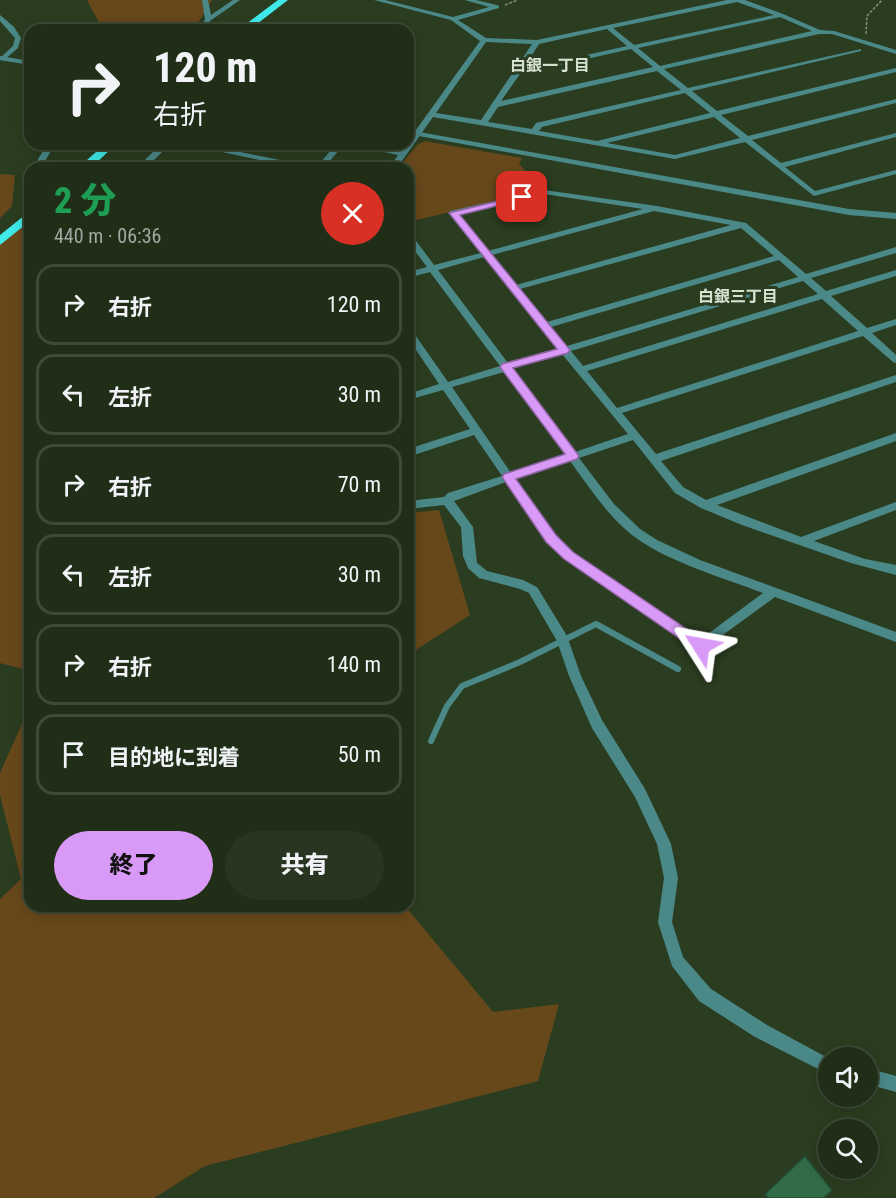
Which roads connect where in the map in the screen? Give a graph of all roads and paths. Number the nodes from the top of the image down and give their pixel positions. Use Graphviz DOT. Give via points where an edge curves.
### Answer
graph roads {
  1 [pos="205,0"];
  2 [pos="237,0"];
  3 [pos="285,0"];
  4 [pos="377,0"];
  5 [pos="468,0"];
  6 [pos="518,0"];
  7 [pos="738,0"];
  8 [pos="882,0"];
  9 [pos="497,7"];
  10 [pos="781,15"];
  11 [pos="0,17"];
  12 [pos="453,19"];
  13 [pos="208,20"];
  14 [pos="204,24"];
  15 [pos="251,24"];
  16 [pos="608,27"];
  17 [pos="819,32"];
  18 [pos="484,40"];
  19 [pos="537,42"];
  20 [pos="865,43"];
  21 [pos="632,47"];
  22 [pos="859,50"];
  23 [pos="896,52"];
  24 [pos="2,58"];
  25 [pos="896,60"];
  26 [pos="24,62"];
  27 [pos="659,68"];
  28 [pos="896,70"];
  29 [pos="517,72"];
  30 [pos="686,90"];
  31 [pos="896,101"];
  32 [pos="495,105"];
  33 [pos="431,114"];
  34 [pos="715,114"];
  35 [pos="483,123"];
  36 [pos="414,131"];
  37 [pos="534,132"];
  38 [pos="414,133"];
  39 [pos="896,135"];
  40 [pos="746,139"];
  41 [pos="596,143"];
  42 [pos="104,150"];
  43 [pos="160,150"];
  44 [pos="219,150"];
  45 [pos="335,150"];
  46 [pos="382,150"];
  47 [pos="404,150"];
  48 [pos="402,154"];
  49 [pos="91,162"];
  50 [pos="147,162"];
  51 [pos="279,162"];
  52 [pos="325,162"];
  53 [pos="397,162"];
  54 [pos="779,166"];
  55 [pos="896,172"];
  56 [pos="657,209"];
  57 [pos="896,216"];
  58 [pos="24,220"];
  59 [pos="743,225"];
  60 [pos="0,241"];
  61 [pos="414,244"];
  62 [pos="896,250"];
  63 [pos="486,254"];
  64 [pos="779,257"];
  65 [pos="432,268"];
  66 [pos="414,273"];
  67 [pos="896,273"];
  68 [pos="806,278"];
  69 [pos="514,288"];
  70 [pos="824,295"];
  71 [pos="896,322"];
  72 [pos="544,326"];
  73 [pos="865,332"];
  74 [pos="414,340"];
  75 [pos="564,350"];
  76 [pos="896,360"];
  77 [pos="506,367"];
  78 [pos="580,369"];
  79 [pos="896,378"];
  80 [pos="445,386"];
  81 [pos="414,395"];
  82 [pos="615,412"];
  83 [pos="476,431"];
  84 [pos="634,436"];
  85 [pos="896,437"];
  86 [pos="414,451"];
  87 [pos="573,456"];
  88 [pos="654,459"];
  89 [pos="508,477"];
  90 [pos="447,501"];
  91 [pos="414,504"];
  92 [pos="705,505"];
  93 [pos="896,506"];
  94 [pos="802,541"];
  95 [pos="896,570"];
  96 [pos="773,592"];
  97 [pos="896,638"];
  98 [pos="563,640"];
  99 [pos="678,669"];
  100 [pos="431,741"];
  101 [pos="818,1061"];
  102 [pos="878,1079"];
  103 [pos="896,1084"];
  1 -- 13 [label="street"];
  2 -- 13 [label="street"];
  3 -- 15 [label="highway"];
  4 -- 12 [label="street"];
  5 -- 9 [label="street"];
  6 -- 9 [label="path"];
  7 -- 10 [label="street"];
  7 -- 16 [label="street"];
  8 -- 20 [label="path" via="867,16"];
  9 -- 12 [label="street"];
  10 -- 17 [label="street"];
  10 -- 21 [label="street"];
  11 -- 24 [label="street" via="20,42"];
  12 -- 18 [label="street"];
  13 -- 14 [label="street"];
  16 -- 19 [label="street"];
  16 -- 21 [label="street"];
  17 -- 20 [label="street" via="832,32"];
  17 -- 22 [label="street"];
  17 -- 27 [label="street"];
  18 -- 19 [label="street"];
  18 -- 33 [label="street"];
  19 -- 29 [label="street"];
  20 -- 23 [label="street"];
  21 -- 27 [label="street"];
  21 -- 29 [label="street"];
  22 -- 25 [label="street"];
  22 -- 30 [label="street"];
  24 -- 26 [label="street"];
  27 -- 30 [label="street"];
  27 -- 32 [label="street"];
  28 -- 34 [label="street"];
  29 -- 32 [label="street"];
  30 -- 34 [label="street"];
  30 -- 37 [label="street" via="539,125"];
  31 -- 40 [label="street"];
  32 -- 35 [label="street"];
  33 -- 35 [label="street"];
  33 -- 36 [label="street"];
  34 -- 40 [label="street"];
  34 -- 41 [label="street"];
  35 -- 37 [label="street"];
  37 -- 41 [label="street"];
  38 -- 57 [label="street" via="849,212"];
  39 -- 54 [label="street"];
  40 -- 41 [label="street" via="675,157"];
  40 -- 54 [label="street"];
  42 -- 49 [label="highway"];
  43 -- 50 [label="street"];
  44 -- 51 [label="street"];
  45 -- 52 [label="street"];
  46 -- 48 [label="street"];
  47 -- 48 [label="street"];
  48 -- 53 [label="street"];
  54 -- 55 [label="street" via="814,194"];
  56 -- 59 [label="street"];
  56 -- 63 [label="street"];
  56 -- 63 [label="street" via="544,192 453,213"];
  58 -- 60 [label="highway"];
  59 -- 64 [label="street"];
  59 -- 69 [label="street"];
  61 -- 65 [label="street"];
  62 -- 68 [label="street"];
  63 -- 65 [label="street"];
  63 -- 69 [label="street"];
  64 -- 68 [label="street"];
  64 -- 72 [label="street"];
  65 -- 66 [label="street"];
  65 -- 77 [label="street"];
  67 -- 70 [label="street"];
  68 -- 70 [label="street"];
  68 -- 75 [label="street"];
  69 -- 72 [label="street"];
  70 -- 73 [label="street"];
  70 -- 78 [label="street"];
  71 -- 73 [label="street"];
  72 -- 75 [label="street"];
  73 -- 76 [label="street"];
  73 -- 82 [label="street"];
  74 -- 80 [label="street"];
  75 -- 77 [label="street"];
  75 -- 78 [label="street"];
  77 -- 80 [label="street"];
  77 -- 87 [label="street"];
  78 -- 82 [label="street"];
  79 -- 88 [label="street"];
  80 -- 81 [label="street"];
  80 -- 83 [label="street"];
  82 -- 84 [label="street"];
  83 -- 86 [label="street"];
  83 -- 89 [label="street"];
  84 -- 87 [label="street"];
  84 -- 88 [label="street"];
  85 -- 92 [label="street"];
  87 -- 89 [label="street"];
  87 -- 96 [label="street" via="610,507 636,532 696,563"];
  88 -- 92 [label="street" via="679,490"];
  89 -- 90 [label="street"];
  89 -- 96 [label="street" via="551,539 569,556 701,646"];
  90 -- 91 [label="street"];
  90 -- 98 [label="street" via="467,527 472,565 483,575 533,590"];
  92 -- 94 [label="street"];
  93 -- 94 [label="street"];
  94 -- 95 [label="street"];
  96 -- 97 [label="street"];
  98 -- 99 [label="lane" via="596,624"];
  98 -- 100 [label="lane" via="462,686 447,706"];
  98 -- 101 [label="street" via="597,724 640,793 664,844 671,878 665,922 677,961 705,995"];
  102 -- 103 [label="street"];
}
